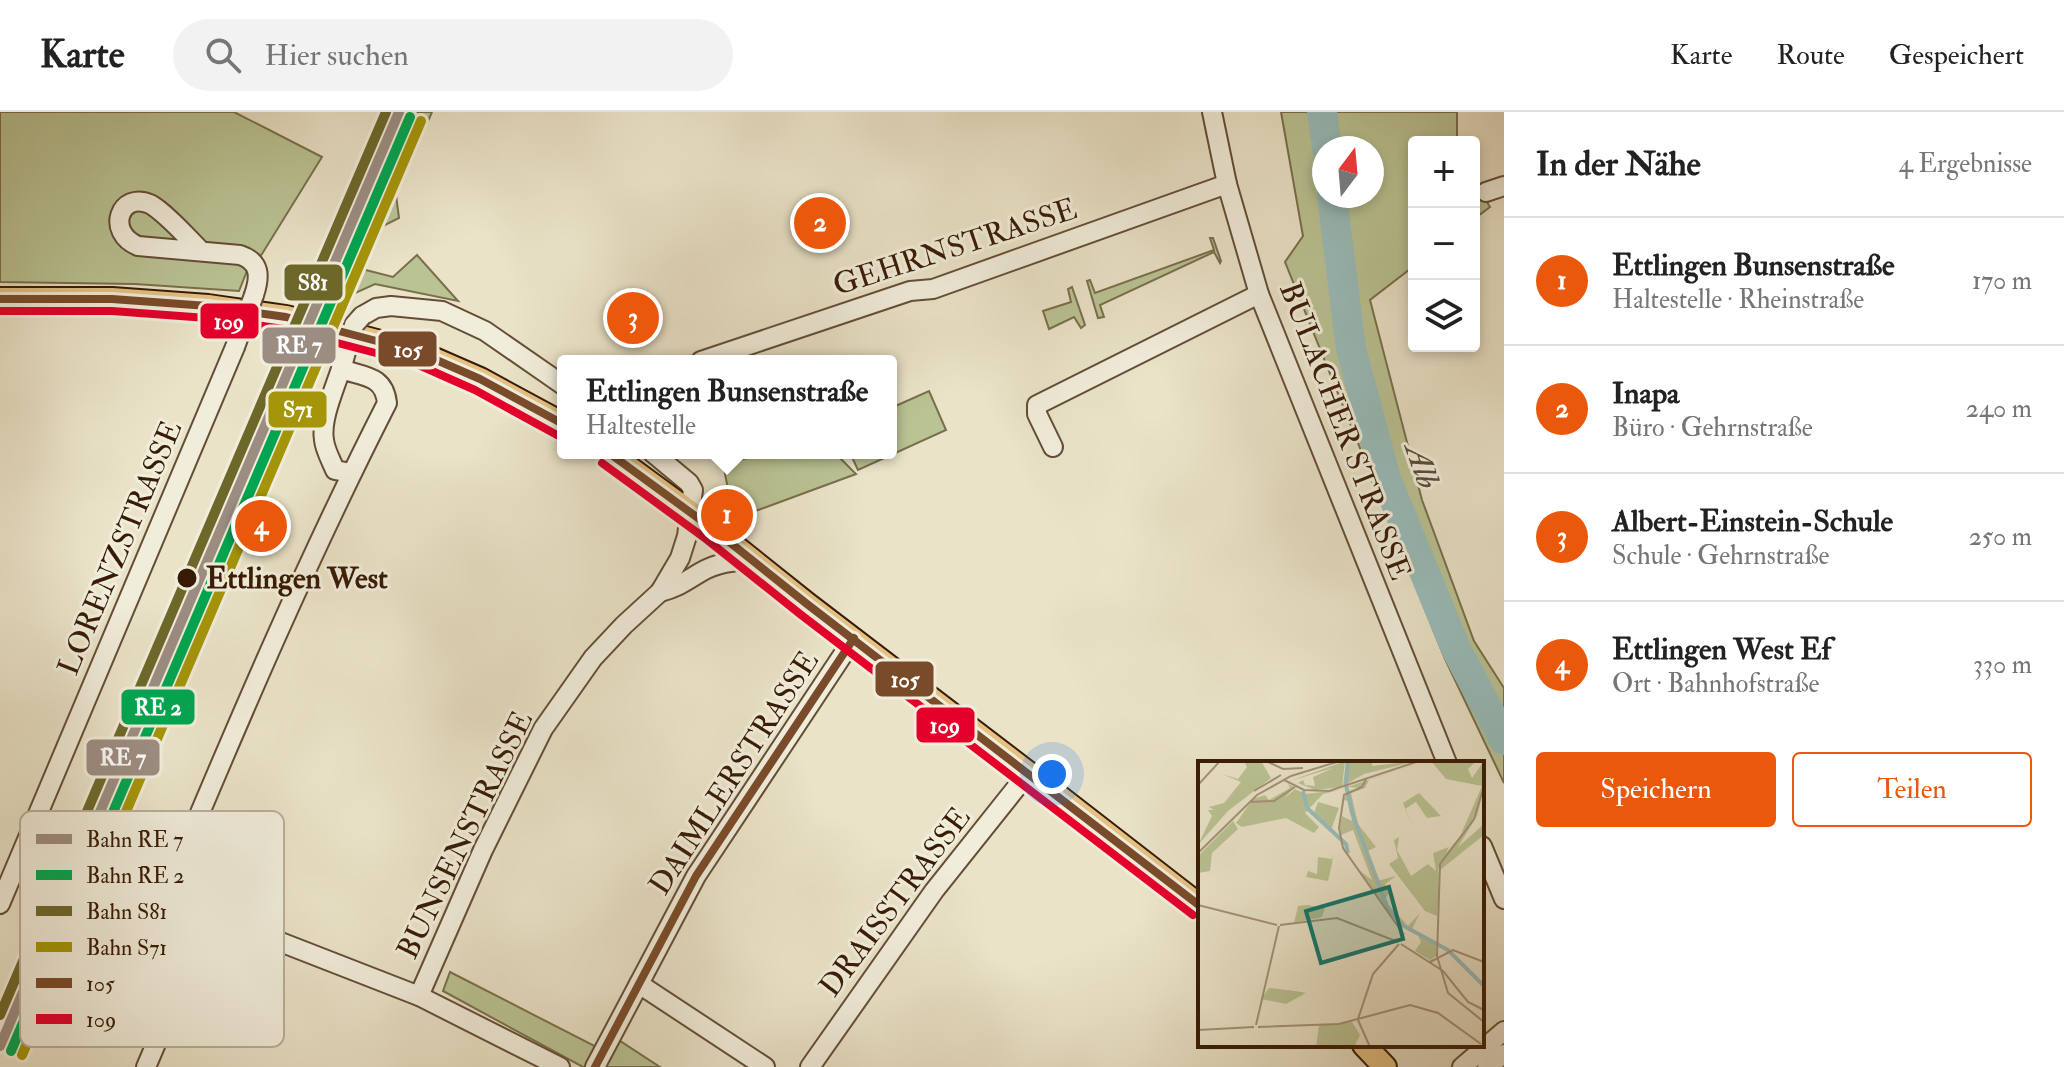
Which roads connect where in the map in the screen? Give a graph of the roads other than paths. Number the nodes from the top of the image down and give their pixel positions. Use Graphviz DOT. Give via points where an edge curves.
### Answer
graph roads {
  1 [pos="1212,112"];
  2 [pos="1227,184"];
  3 [pos="1504,186"];
  4 [pos="1486,192"];
  5 [pos="201,251"];
  6 [pos="1259,294"];
  7 [pos="0,299"];
  8 [pos="719,355"];
  9 [pos="342,364"];
  10 [pos="557,381"];
  11 [pos="557,421"];
  12 [pos="1053,447"];
  13 [pos="617,459"];
  14 [pos="660,459"];
  15 [pos="351,473"];
  16 [pos="689,511"];
  17 [pos="751,560"];
  18 [pos="660,592"];
  19 [pos="854,638"];
  20 [pos="1446,761"];
  21 [pos="1028,773"];
  22 [pos="39,811"];
  23 [pos="201,811"];
  24 [pos="1484,851"];
  25 [pos="20,857"];
  26 [pos="1504,899"];
  27 [pos="0,904"];
  28 [pos="1198,904"];
  29 [pos="284,943"];
  30 [pos="639,984"];
  31 [pos="419,996"];
  32 [pos="1504,1031"];
  33 [pos="155,1047"];
  34 [pos="1366,1047"];
  35 [pos="1504,1054"];
  36 [pos="146,1067"];
  37 [pos="560,1067"];
  38 [pos="595,1067"];
  39 [pos="765,1067"];
  40 [pos="810,1067"];
  41 [pos="1385,1067"];
  42 [pos="1462,1067"];
  43 [pos="1487,1067"];
  1 -- 2 [label="street, BULACHER STRASSE"];
  2 -- 6 [label="street, BULACHER STRASSE"];
  2 -- 8 [label="street, GEHRNSTRASSE" via="933,289 910,291"];
  3 -- 4 [label="street"];
  5 -- 22 [label="street, LORENZSTRASSE, bridge" via="249,258 258,274 254,295"];
  6 -- 12 [label="street" via="1037,405"];
  6 -- 20 [label="street, BULACHER STRASSE"];
  7 -- 11 [label="main road" via="112,299 286,317 418,352"];
  9 -- 10 [label="street, bridge" via="354,325 376,308 391,306 442,311 485,331"];
  9 -- 15 [label="street" via="324,443 335,470"];
  9 -- 15 [label="street" via="379,382 387,403"];
  13 -- 16 [label="main road"];
  14 -- 16 [label="street" via="693,490"];
  15 -- 23 [label="street"];
  16 -- 17 [label="main road"];
  16 -- 18 [label="street, BUNSENSTRASSE" via="684,547"];
  17 -- 18 [label="street, BUNSENSTRASSE" via="712,567"];
  17 -- 19 [label="main road"];
  18 -- 31 [label="street, BUNSENSTRASSE" via="593,658 543,729"];
  19 -- 21 [label="main road"];
  19 -- 30 [label="street, DAIMLERSTRASSE" via="696,876"];
  21 -- 28 [label="main road"];
  21 -- 40 [label="street, DRAISSTRASSE" via="934,891"];
  24 -- 26 [label="street"];
  25 -- 27 [label="street, LORENZSTRASSE, bridge"];
  29 -- 31 [label="street"];
  30 -- 38 [label="street, DAIMLERSTRASSE"];
  30 -- 39 [label="street"];
  31 -- 37 [label="street"];
  32 -- 42 [label="street"];
  33 -- 36 [label="street"];
  34 -- 41 [label="main road"];
  35 -- 43 [label="street"];
}
